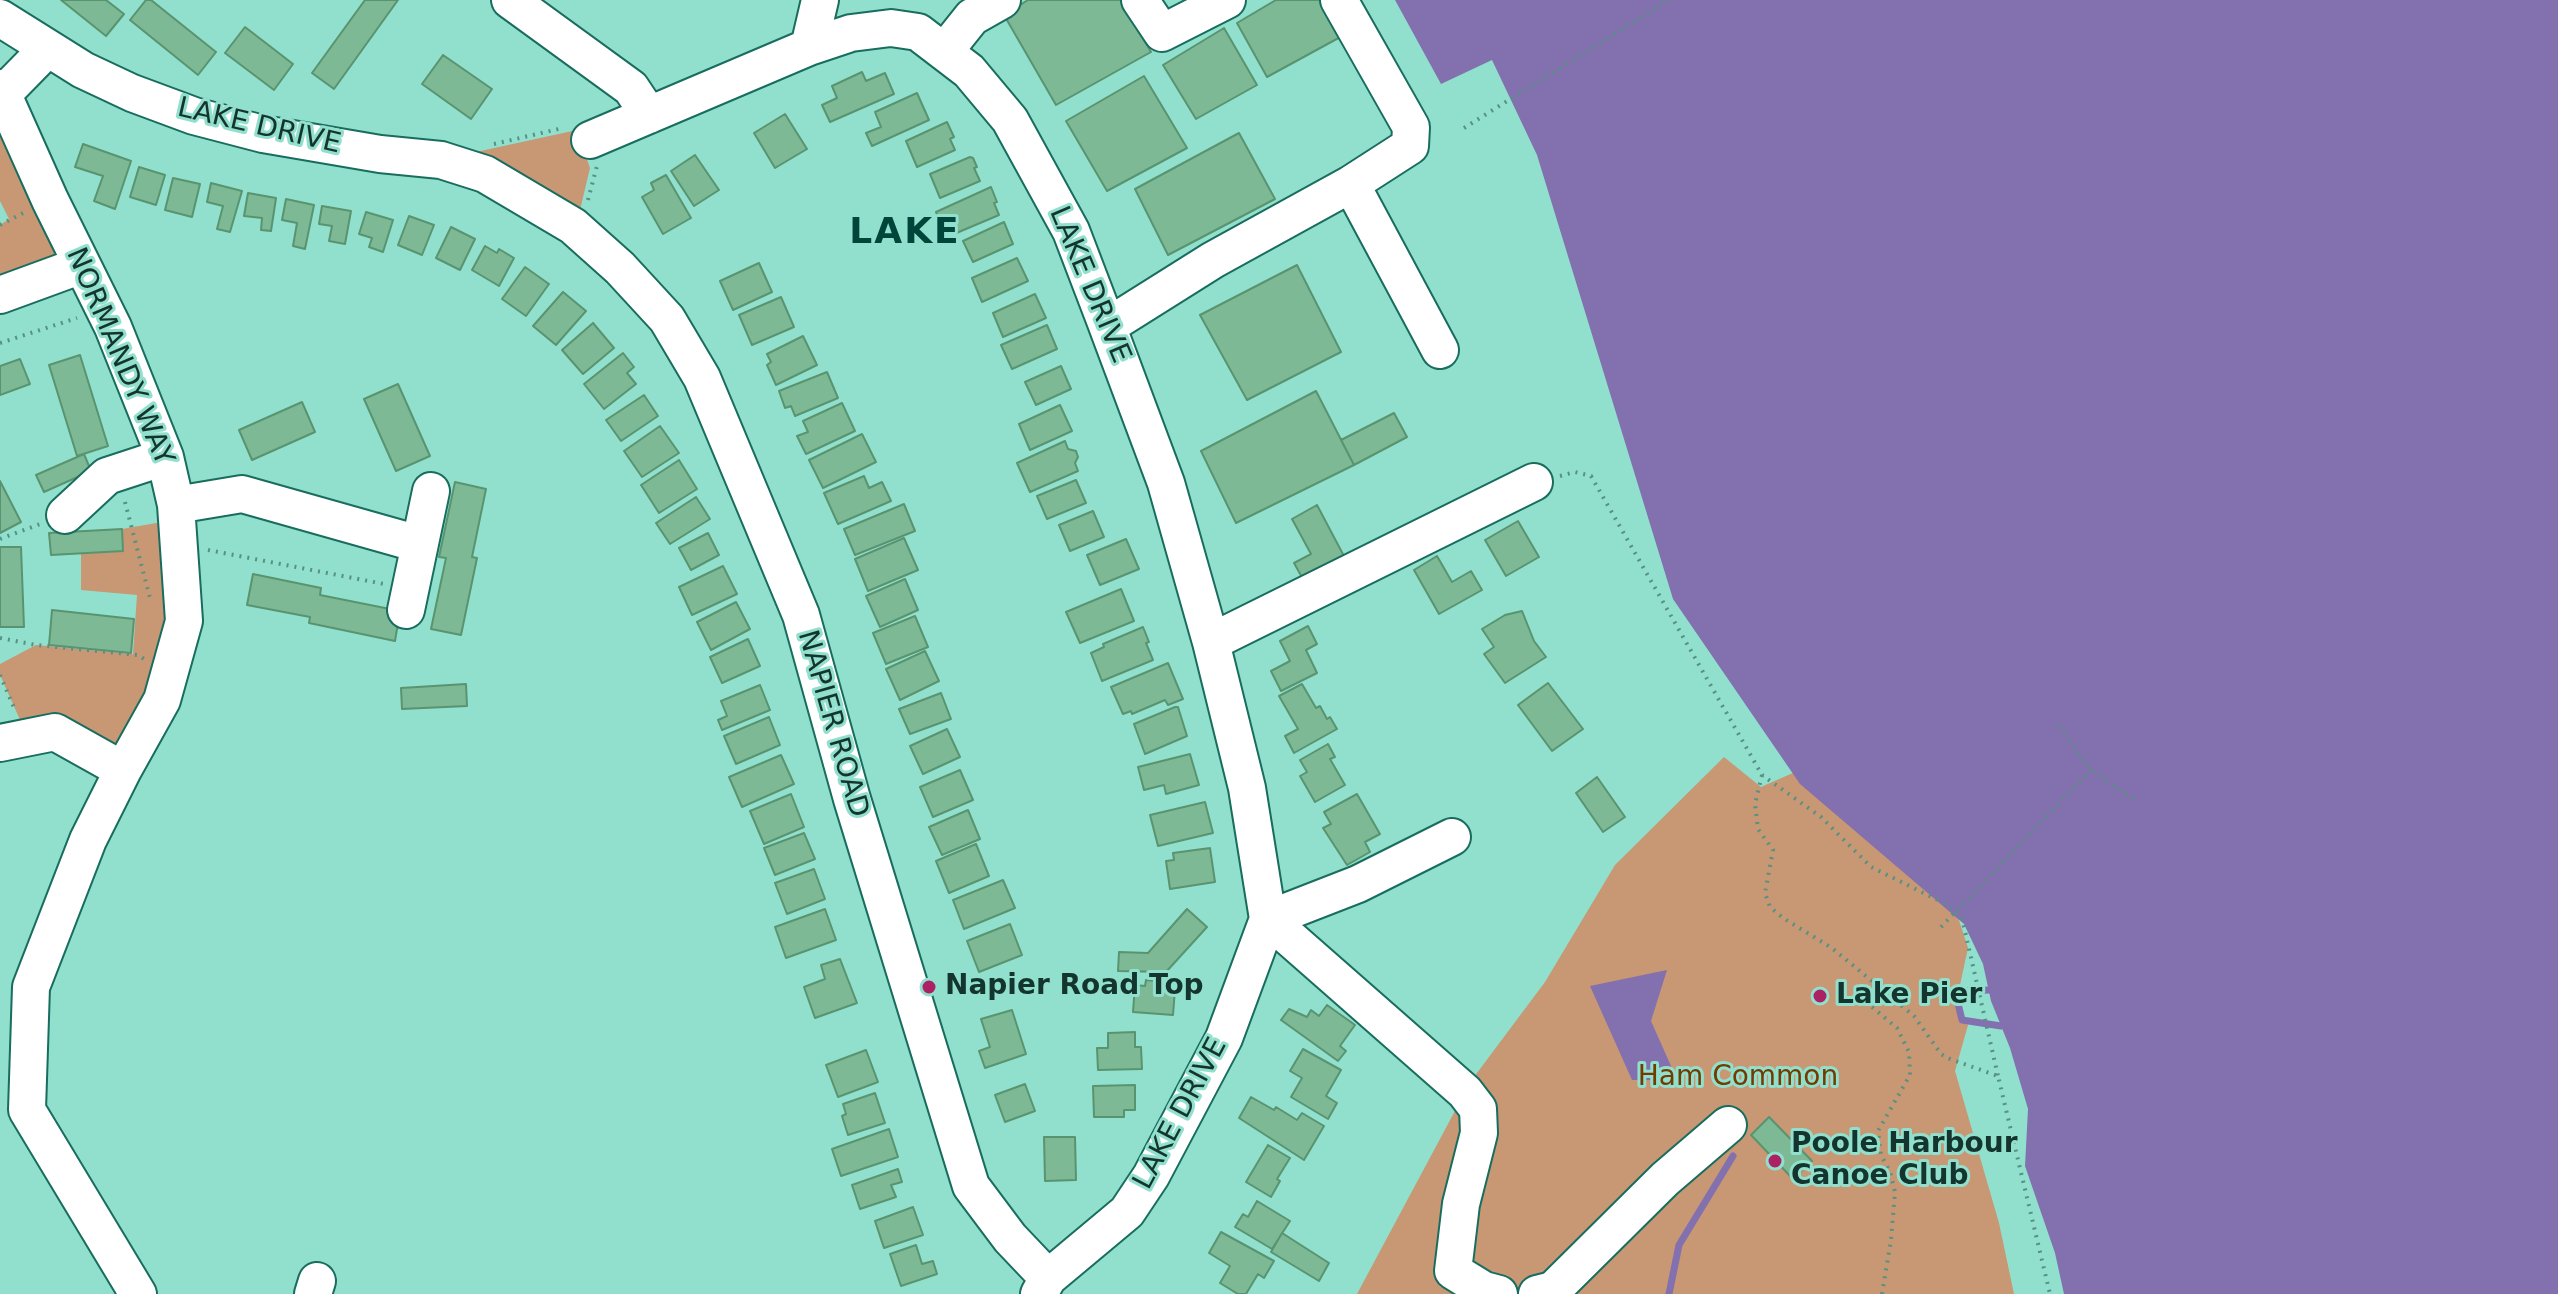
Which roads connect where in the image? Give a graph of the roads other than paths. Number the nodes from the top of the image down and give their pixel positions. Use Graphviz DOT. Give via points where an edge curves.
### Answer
graph roads {
  1 [pos="510,0"];
  2 [pos="820,0"];
  3 [pos="1002,0"];
  4 [pos="1140,0"];
  5 [pos="1227,0"];
  6 [pos="1339,0"];
  7 [pos="0,18"];
  8 [pos="809,47"];
  9 [pos="47,49"];
  10 [pos="944,52"];
  11 [pos="1,93"];
  12 [pos="649,115"];
  13 [pos="590,140"];
  14 [pos="1351,184"];
  15 [pos="531,200"];
  16 [pos="82,265"];
  17 [pos="0,295"];
  18 [pos="1108,326"];
  19 [pos="1440,350"];
  20 [pos="165,457"];
  21 [pos="1534,482"];
  22 [pos="431,491"];
  23 [pos="176,505"];
  24 [pos="65,515"];
  25 [pos="419,544"];
  26 [pos="408,600"];
  27 [pos="1211,642"];
  28 [pos="14,740"];
  29 [pos="123,770"];
  30 [pos="1452,837"];
  31 [pos="1268,919"];
  32 [pos="1728,1125"];
  33 [pos="1044,1286"];
  34 [pos="138,1294"];
  35 [pos="1499,1294"];
  36 [pos="1537,1294"];
  1 -- 12 [label="street" via="631,88"];
  2 -- 8 [label="street"];
  3 -- 10 [label="street" via="972,17"];
  4 -- 5 [label="street" via="1162,33"];
  6 -- 14 [label="street" via="1411,127 1410,146"];
  7 -- 9 [label="street, LAKE DRIVE"];
  8 -- 10 [label="street, LAKE DRIVE" via="851,33 891,28 918,32"];
  8 -- 12 [label="street, LAKE DRIVE"];
  9 -- 11 [label="street, NORMANDY WAY"];
  9 -- 15 [label="street, LAKE DRIVE" via="132,93 194,116 263,134 452,163 485,174"];
  10 -- 18 [label="street, LAKE DRIVE" via="969,71 1010,120 1071,231"];
  11 -- 16 [label="street, NORMANDY WAY"];
  12 -- 13 [label="street, LAKE DRIVE"];
  14 -- 18 [label="street" via="1213,260"];
  14 -- 19 [label="street"];
  15 -- 33 [label="street, NAPIER ROAD" via="573,226 620,268 667,319 702,378 801,615 971,1186"];
  16 -- 17 [label="street"];
  16 -- 20 [label="street, NORMANDY WAY"];
  18 -- 27 [label="street, LAKE DRIVE" via="1166,483"];
  20 -- 23 [label="street, NORMANDY WAY"];
  20 -- 24 [label="street" via="107,476"];
  21 -- 27 [label="street"];
  22 -- 25 [label="street"];
  23 -- 25 [label="street" via="242,494"];
  23 -- 29 [label="street, NORMANDY WAY" via="184,621 162,700"];
  25 -- 26 [label="street"];
  27 -- 31 [label="street, LAKE DRIVE" via="1247,788"];
  28 -- 29 [label="street" via="55,732"];
  29 -- 34 [label="street, NORMANDY WAY" via="88,840 31,987 27,1110"];
  30 -- 31 [label="street" via="1358,884"];
  31 -- 33 [label="street, LAKE DRIVE" via="1224,1038 1151,1176 1127,1212"];
  31 -- 35 [label="street" via="1478,1109 1479,1133 1461,1204 1453,1271"];
  32 -- 36 [label="street" via="1553,1290"];
}
